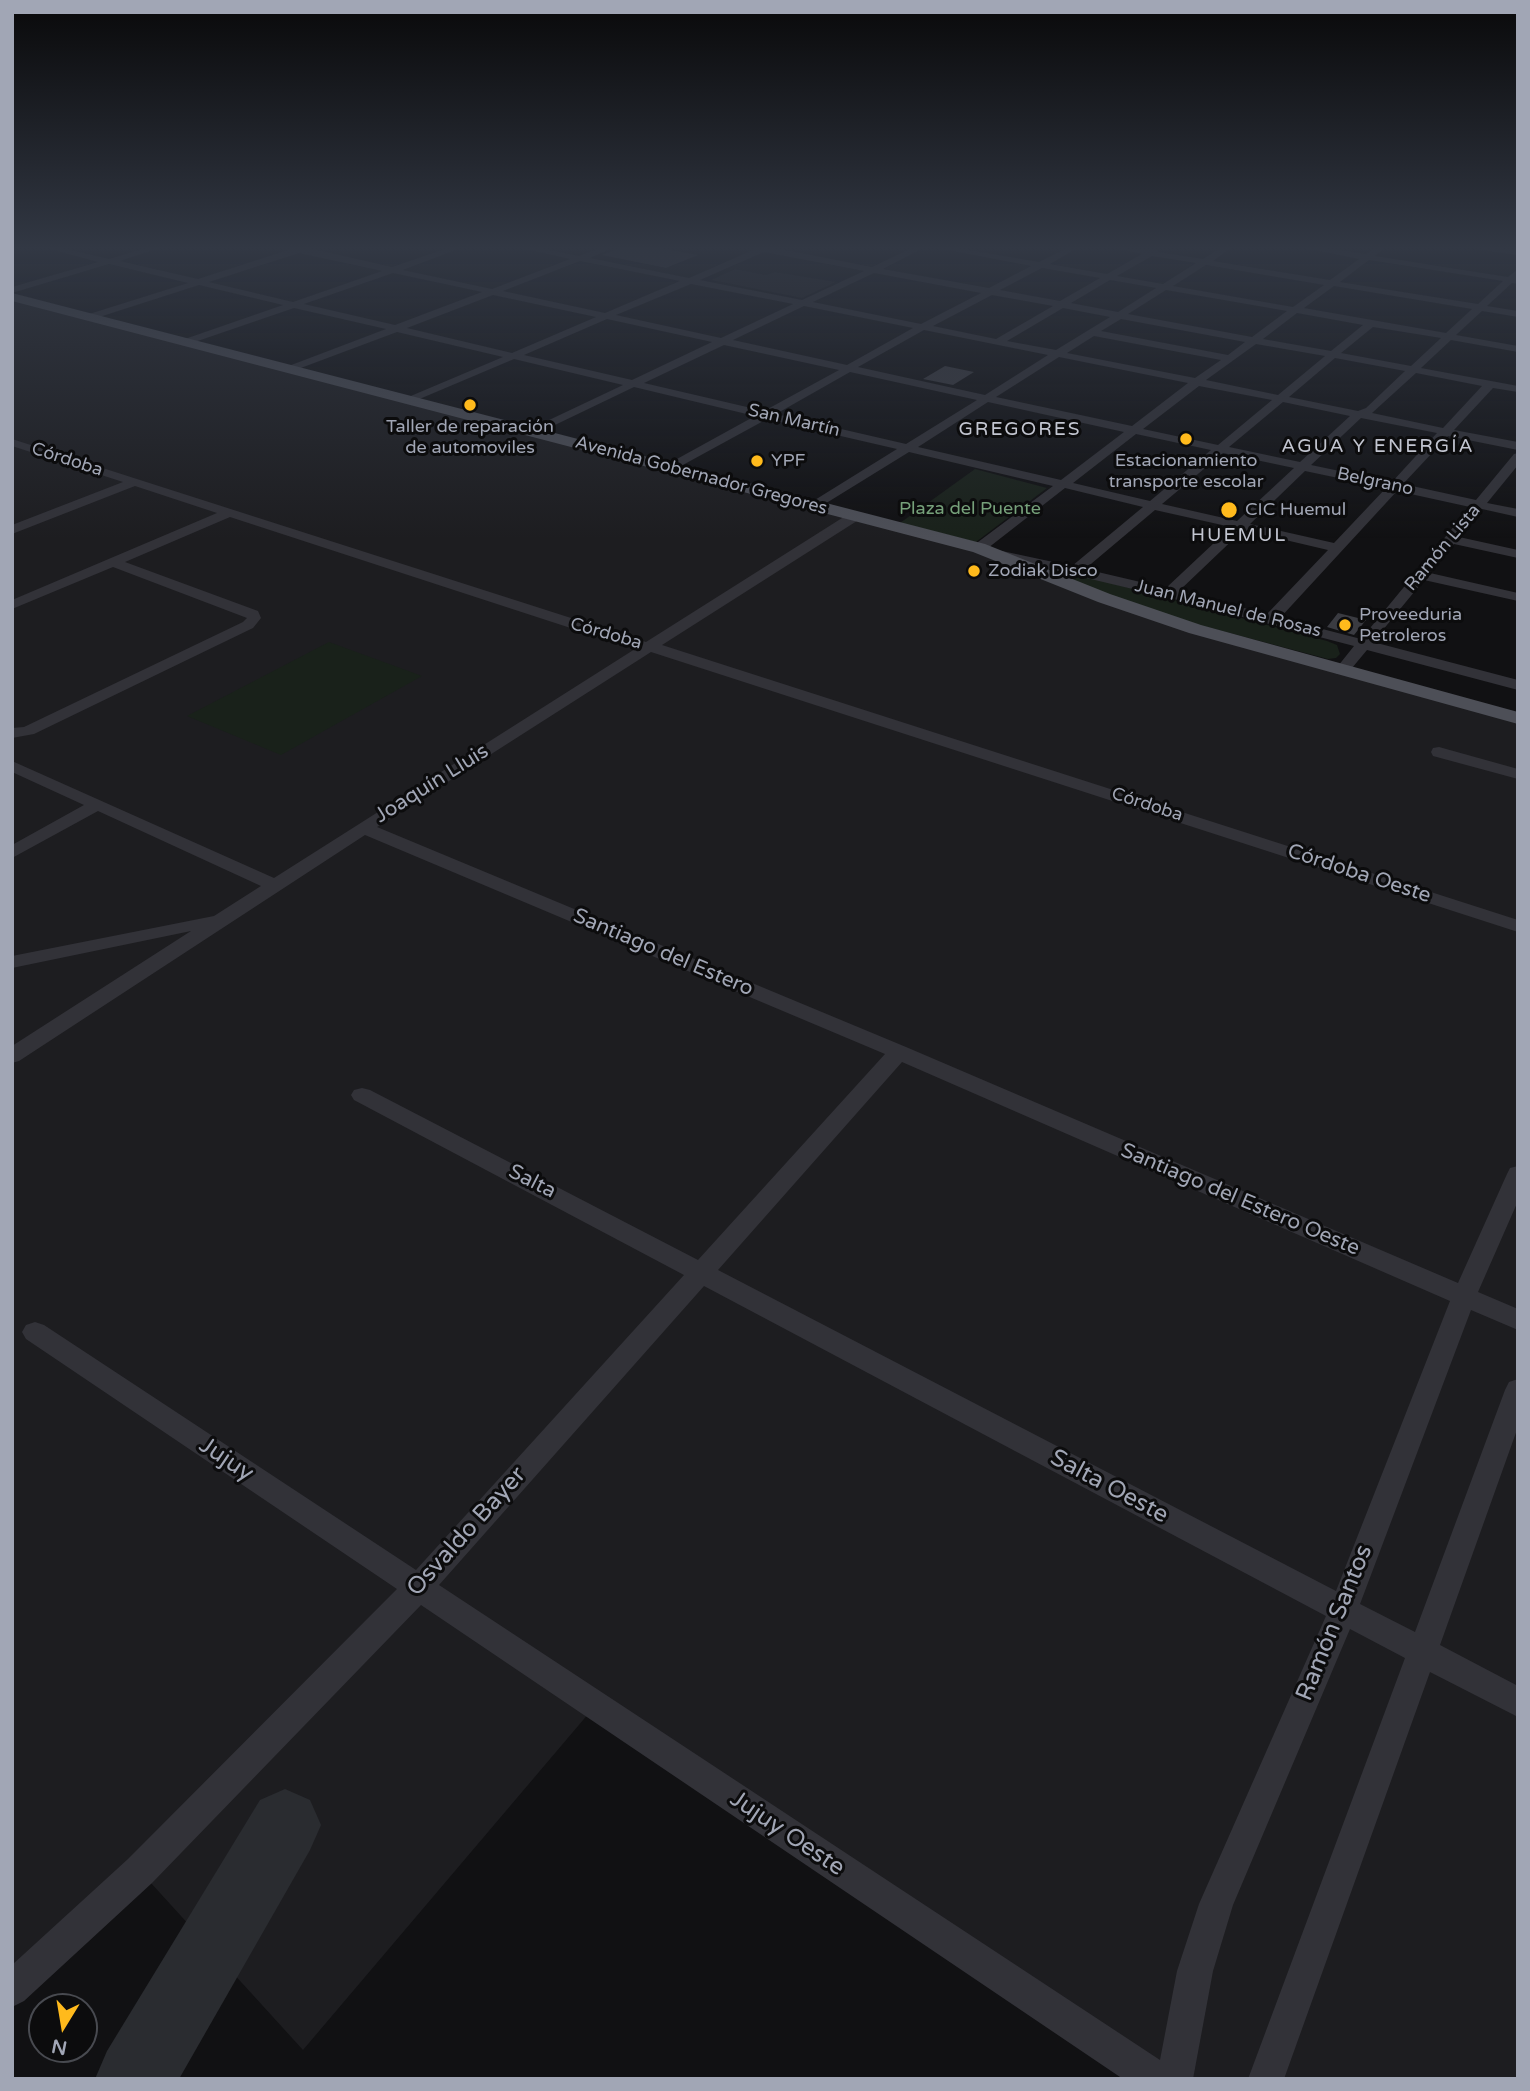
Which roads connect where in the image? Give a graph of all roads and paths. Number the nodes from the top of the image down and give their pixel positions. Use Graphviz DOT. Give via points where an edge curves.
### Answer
graph roads {
  1 [pos="196,345"];
  2 [pos="354,345"];
  3 [pos="466,345"];
  4 [pos="541,345"];
  5 [pos="715,345"];
  6 [pos="738,345"];
  7 [pos="892,345"];
  8 [pos="1010,345"];
  9 [pos="1071,345"];
  10 [pos="1157,345"];
  11 [pos="1248,345"];
  12 [pos="1280,345"];
  13 [pos="1344,345"];
  14 [pos="1434,345"];
  15 [pos="1492,345"];
  16 [pos="1518,349"];
  17 [pos="1056,354"];
  18 [pos="1332,354"];
  19 [pos="514,356"];
  20 [pos="1229,358"];
  21 [pos="290,369"];
  22 [pos="849,369"];
  23 [pos="1409,369"];
  24 [pos="1197,382"];
  25 [pos="634,384"];
  26 [pos="1490,384"];
  27 [pos="1518,389"];
  28 [pos="987,398"];
  29 [pos="1278,398"];
  30 [pos="410,400"];
  31 [pos="1359,414"];
  32 [pos="766,415"];
  33 [pos="1133,431"];
  34 [pos="532,432"];
  35 [pos="1446,432"];
  36 [pos="12,442"];
  37 [pos="1518,446"];
  38 [pos="908,448"];
  39 [pos="1219,449"];
  40 [pos="1518,457"];
  41 [pos="1302,467"];
  42 [pos="670,468"];
  43 [pos="134,482"];
  44 [pos="1062,484"];
  45 [pos="1394,486"];
  46 [pos="1151,505"];
  47 [pos="1479,505"];
  48 [pos="816,506"];
  49 [pos="228,513"];
  50 [pos="1518,513"];
  51 [pos="855,516"];
  52 [pos="1241,526"];
  53 [pos="12,530"];
  54 [pos="1451,539"];
  55 [pos="978,548"];
  56 [pos="1336,548"];
  57 [pos="1518,554"];
  58 [pos="112,562"];
  59 [pos="1076,570"];
  60 [pos="1421,575"];
  61 [pos="1169,593"];
  62 [pos="1518,597"];
  63 [pos="12,605"];
  64 [pos="1270,620"];
  65 [pos="1364,644"];
  66 [pos="649,646"];
  67 [pos="1342,671"];
  68 [pos="1518,685"];
  69 [pos="1518,718"];
  70 [pos="12,733"];
  71 [pos="1439,752"];
  72 [pos="12,766"];
  73 [pos="1518,774"];
  74 [pos="98,804"];
  75 [pos="1201,823"];
  76 [pos="363,828"];
  77 [pos="12,853"];
  78 [pos="275,885"];
  79 [pos="221,920"];
  80 [pos="1518,926"];
  81 [pos="14,960"];
  82 [pos="899,1052"];
  83 [pos="12,1056"];
  84 [pos="962,1079"];
  85 [pos="362,1095"];
  86 [pos="1518,1174"];
  87 [pos="700,1272"];
  88 [pos="1464,1297"];
  89 [pos="1518,1320"];
  90 [pos="35,1332"];
  91 [pos="1518,1390"];
  92 [pos="418,1588"];
  93 [pos="1343,1610"];
  94 [pos="1422,1651"];
  95 [pos="1518,1702"];
  96 [pos="12,1989"];
  97 [pos="1156,2079"];
  98 [pos="1175,2079"];
  99 [pos="1266,2079"];
  1 -- 21 [label="main road, Avenida Gobernador Gregores"];
  2 -- 21 [label="street"];
  3 -- 19 [label="street, San Martín"];
  4 -- 19 [label="street"];
  5 -- 25 [label="street"];
  6 -- 22 [label="street, Belgrano"];
  7 -- 22 [label="street"];
  8 -- 17 [label="street"];
  9 -- 17 [label="street"];
  10 -- 20 [label="street"];
  11 -- 20 [label="street"];
  12 -- 18 [label="street"];
  13 -- 18 [label="street"];
  14 -- 23 [label="street"];
  15 -- 16 [label="street"];
  17 -- 24 [label="street"];
  17 -- 28 [label="street"];
  18 -- 23 [label="street"];
  18 -- 29 [label="street"];
  19 -- 25 [label="street, San Martín"];
  19 -- 30 [label="street"];
  20 -- 24 [label="street"];
  21 -- 30 [label="main road, Avenida Gobernador Gregores"];
  22 -- 28 [label="street, Belgrano"];
  22 -- 32 [label="street"];
  23 -- 26 [label="street"];
  23 -- 31 [label="street" via="1370,410"];
  24 -- 29 [label="street"];
  24 -- 33 [label="street"];
  25 -- 32 [label="street, San Martín"];
  25 -- 34 [label="street"];
  26 -- 27 [label="street"];
  26 -- 35 [label="street"];
  28 -- 33 [label="street, Belgrano"];
  28 -- 38 [label="street"];
  29 -- 31 [label="street"];
  29 -- 39 [label="street"];
  30 -- 34 [label="main road, Avenida Gobernador Gregores"];
  31 -- 35 [label="street"];
  31 -- 41 [label="street"];
  32 -- 38 [label="street, San Martín"];
  32 -- 42 [label="street"];
  33 -- 39 [label="street, Belgrano"];
  33 -- 44 [label="street"];
  34 -- 42 [label="main road, Avenida Gobernador Gregores"];
  35 -- 37 [label="street"];
  35 -- 45 [label="street"];
  36 -- 43 [label="street, Córdoba"];
  38 -- 44 [label="street, San Martín"];
  38 -- 48 [label="street"];
  39 -- 41 [label="street, Belgrano"];
  39 -- 46 [label="street"];
  40 -- 47 [label="street, Ramón Lista"];
  41 -- 45 [label="street, Belgrano"];
  41 -- 52 [label="street"];
  42 -- 48 [label="main road, Avenida Gobernador Gregores"];
  43 -- 49 [label="street, Córdoba"];
  43 -- 53 [label="street"];
  44 -- 46 [label="street, San Martín"];
  44 -- 55 [label="street"];
  45 -- 47 [label="street, Belgrano"];
  45 -- 56 [label="street"];
  46 -- 52 [label="street, San Martín"];
  46 -- 59 [label="street"];
  47 -- 50 [label="street, Belgrano"];
  47 -- 54 [label="street, Ramón Lista"];
  48 -- 51 [label="main road, Avenida Gobernador Gregores"];
  49 -- 58 [label="street"];
  49 -- 66 [label="street, Córdoba"];
  51 -- 55 [label="main road, Avenida Gobernador Gregores"];
  51 -- 66 [label="street, Joaquín Lluis"];
  52 -- 56 [label="street, San Martín"];
  52 -- 61 [label="street"];
  54 -- 57 [label="street"];
  54 -- 60 [label="street, Ramón Lista"];
  55 -- 59 [label="street, Juan Manuel de Rosas"];
  55 -- 67 [label="main road, Avenida Gobernador Gregores" via="1148,614"];
  56 -- 64 [label="street"];
  58 -- 63 [label="street"];
  58 -- 70 [label="street" via="254,618 248,625 28,731"];
  59 -- 61 [label="street, Juan Manuel de Rosas"];
  60 -- 62 [label="street"];
  60 -- 65 [label="street, Ramón Lista"];
  61 -- 64 [label="street, Juan Manuel de Rosas"];
  64 -- 65 [label="street, Juan Manuel de Rosas"];
  65 -- 67 [label="street, Ramón Lista"];
  65 -- 68 [label="street, Juan Manuel de Rosas"];
  66 -- 75 [label="street, Córdoba"];
  66 -- 76 [label="street, Joaquín Lluis"];
  67 -- 69 [label="main road"];
  71 -- 73 [label="street"];
  72 -- 74 [label="street"];
  74 -- 77 [label="street"];
  74 -- 78 [label="street"];
  75 -- 80 [label="street, Córdoba Oeste"];
  76 -- 78 [label="street, Joaquín Lluis"];
  76 -- 82 [label="street, Santiago del Estero"];
  78 -- 79 [label="street, Joaquín Lluis"];
  79 -- 81 [label="street"];
  79 -- 83 [label="street, Joaquín Lluis"];
  82 -- 84 [label="street, Santiago del Estero"];
  82 -- 87 [label="street, Osvaldo Bayer"];
  84 -- 88 [label="street, Santiago del Estero Oeste"];
  85 -- 87 [label="street, Salta"];
  86 -- 88 [label="street, Ramón Santos"];
  87 -- 92 [label="street, Osvaldo Bayer"];
  87 -- 93 [label="street, Salta Oeste"];
  88 -- 89 [label="street, Santiago del Estero Oeste"];
  88 -- 93 [label="street, Ramón Santos"];
  90 -- 92 [label="street, Jujuy"];
  91 -- 94 [label="street"];
  92 -- 96 [label="street, Osvaldo Bayer" via="140,1871"];
  92 -- 97 [label="street, Jujuy Oeste"];
  93 -- 94 [label="street, Salta Oeste"];
  93 -- 98 [label="street, Ramón Santos" via="1216,1904 1195,1971"];
  94 -- 95 [label="street, Salta Oeste"];
  94 -- 99 [label="street"];
}
